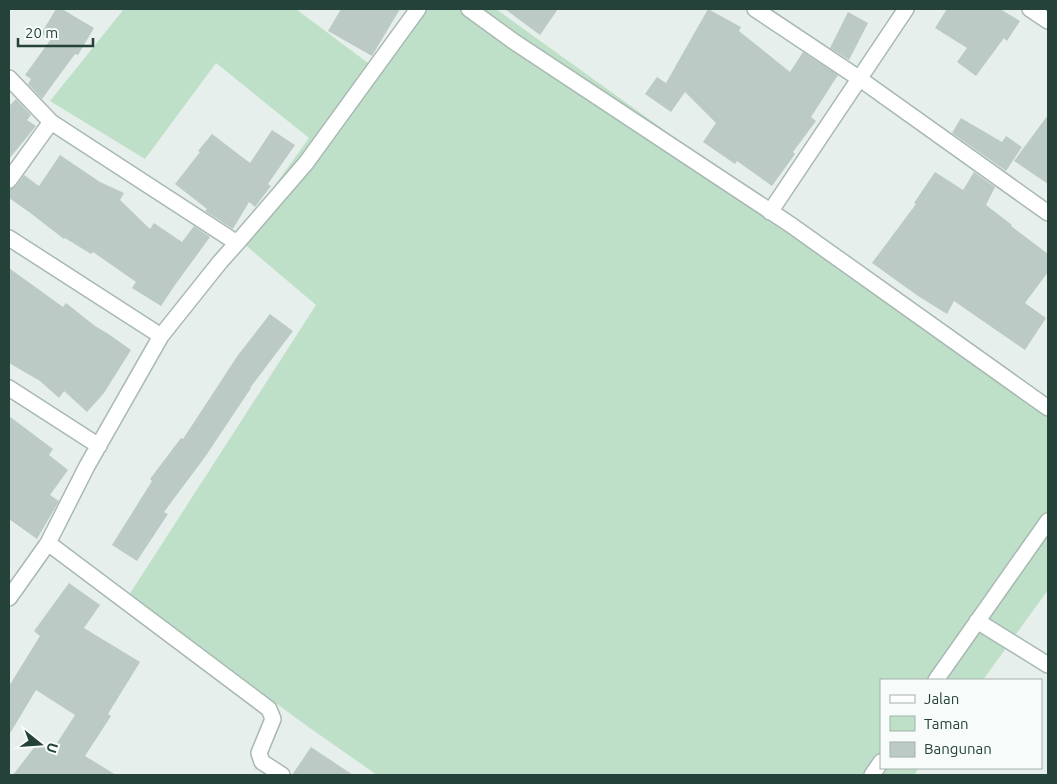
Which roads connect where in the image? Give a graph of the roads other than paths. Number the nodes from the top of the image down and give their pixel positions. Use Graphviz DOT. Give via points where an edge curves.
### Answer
graph roads {
  1 [pos="418,9"];
  2 [pos="469,9"];
  3 [pos="755,9"];
  4 [pos="906,9"];
  5 [pos="1030,9"];
  6 [pos="1048,21"];
  7 [pos="9,78"];
  8 [pos="860,79"];
  9 [pos="51,122"];
  10 [pos="9,180"];
  11 [pos="770,212"];
  12 [pos="1048,213"];
  13 [pos="9,238"];
  14 [pos="237,243"];
  15 [pos="161,336"];
  16 [pos="9,388"];
  17 [pos="1048,408"];
  18 [pos="99,446"];
  19 [pos="1048,522"];
  20 [pos="48,543"];
  21 [pos="13,582"];
  22 [pos="9,598"];
  23 [pos="977,621"];
  24 [pos="1048,665"];
  25 [pos="937,679"];
  26 [pos="880,763"];
  27 [pos="282,775"];
  28 [pos="872,775"];
  1 -- 14 [label="street" via="306,163"];
  2 -- 11 [label="street"];
  3 -- 8 [label="street"];
  4 -- 8 [label="street"];
  5 -- 6 [label="street"];
  7 -- 9 [label="street"];
  8 -- 11 [label="street"];
  8 -- 12 [label="street"];
  9 -- 10 [label="street"];
  9 -- 14 [label="street"];
  11 -- 17 [label="street"];
  13 -- 15 [label="street"];
  14 -- 15 [label="street"];
  15 -- 18 [label="street"];
  16 -- 18 [label="street"];
  18 -- 20 [label="street"];
  19 -- 23 [label="street"];
  20 -- 21 [label="street"];
  20 -- 27 [label="street" via="269,708 273,719 259,753 262,762"];
  21 -- 22 [label="street"];
  23 -- 24 [label="street"];
  23 -- 25 [label="street"];
  26 -- 28 [label="street"];
}
